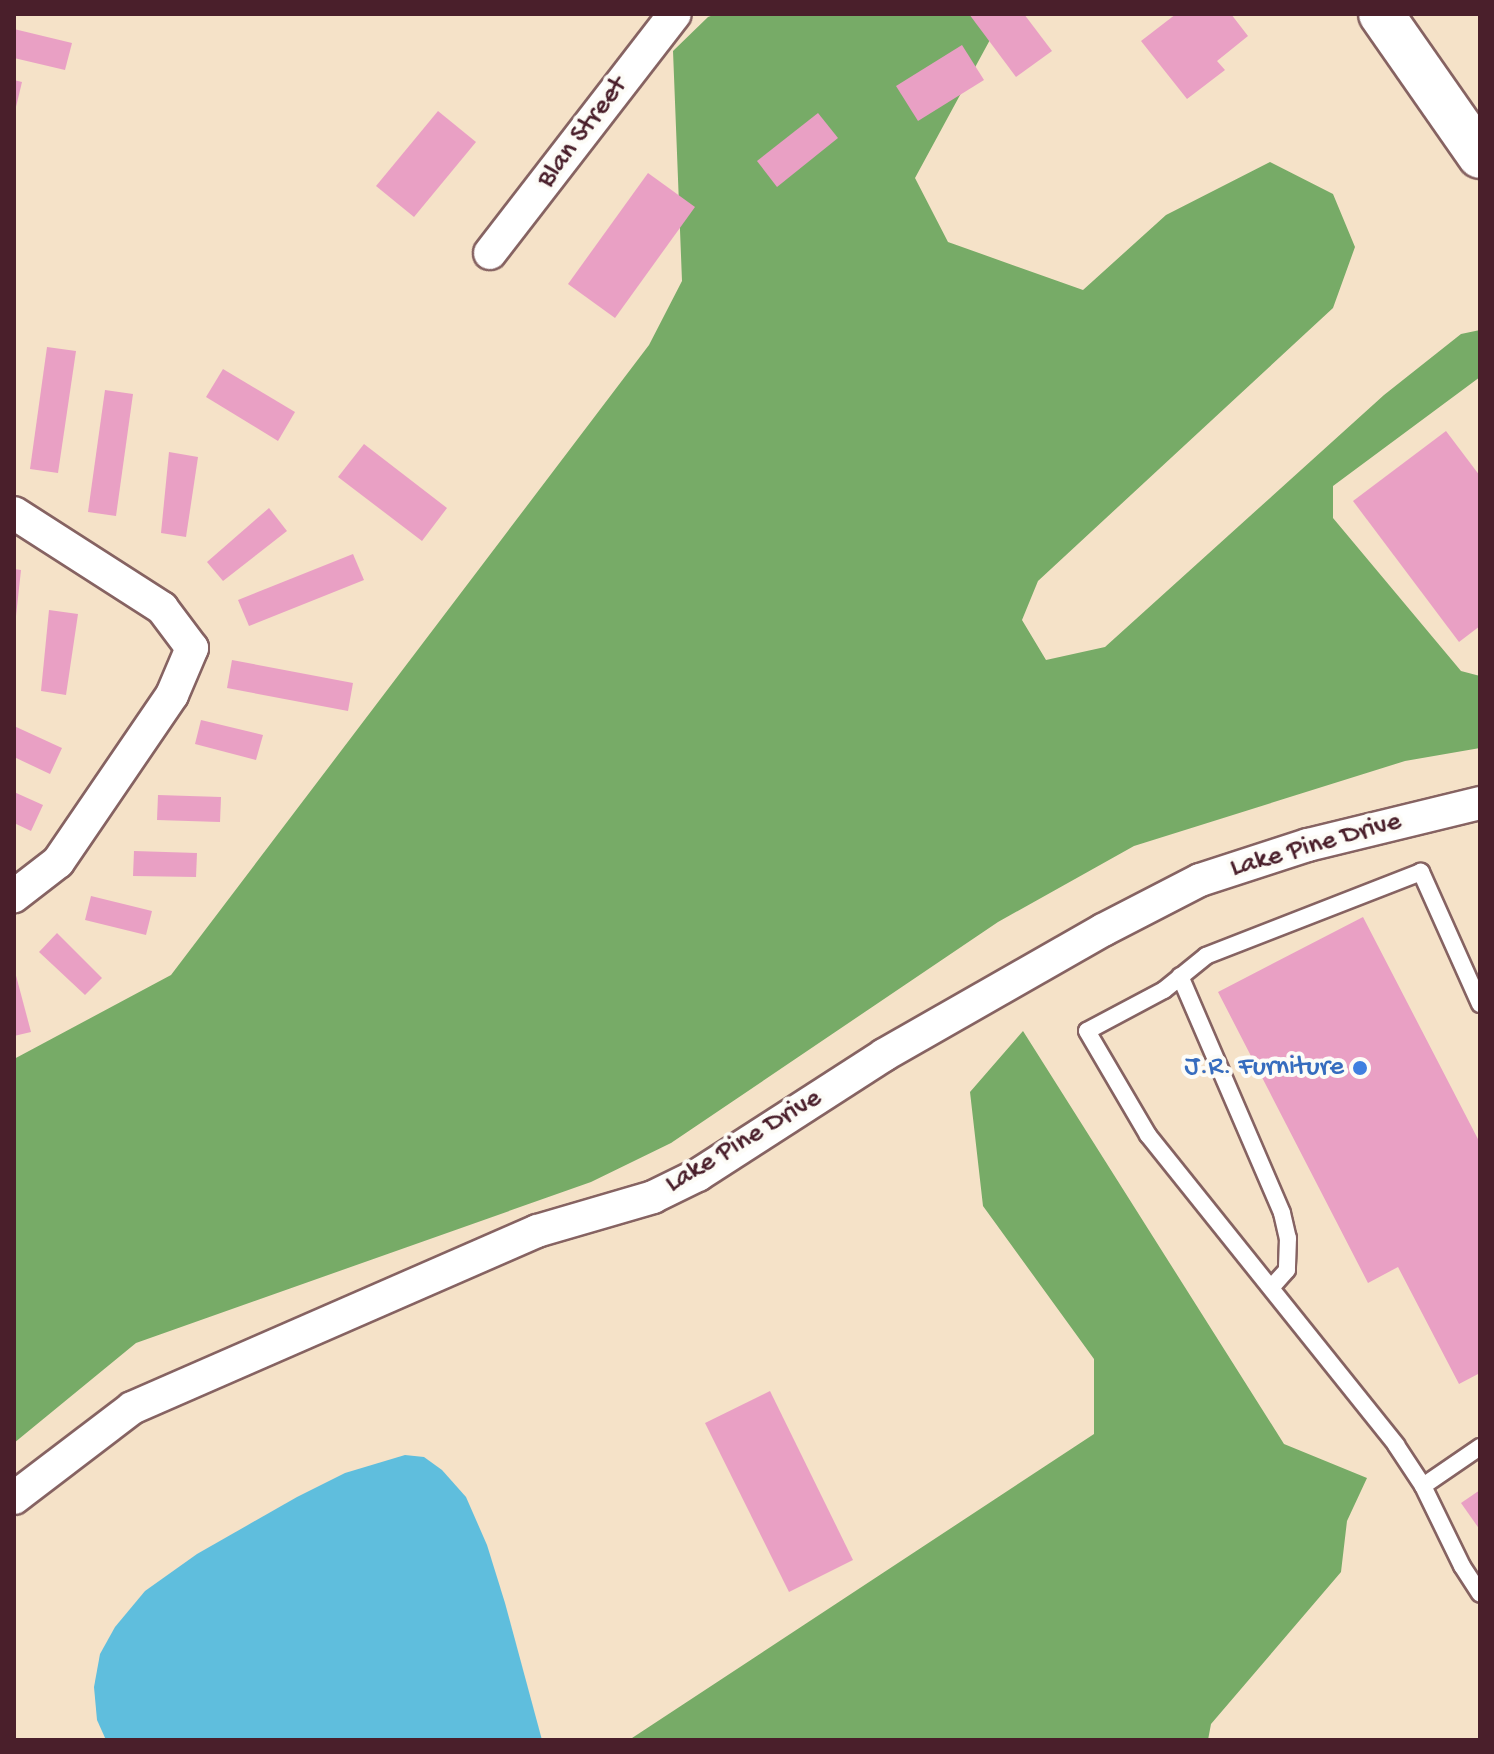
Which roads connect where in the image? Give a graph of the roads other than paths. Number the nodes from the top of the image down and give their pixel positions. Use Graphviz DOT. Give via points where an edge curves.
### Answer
graph roads {
  1 [pos="675,14"];
  2 [pos="1381,14"];
  3 [pos="1480,156"];
  4 [pos="490,253"];
  5 [pos="14,513"];
  6 [pos="1480,803"];
  7 [pos="14,896"];
  8 [pos="1180,976"];
  9 [pos="1480,1004"];
  10 [pos="1271,1288"];
  11 [pos="1480,1447"];
  12 [pos="1423,1486"];
  13 [pos="14,1498"];
  14 [pos="1480,1594"];
  1 -- 4 [label="street, Blan Street"];
  2 -- 3 [label="main road"];
  5 -- 7 [label="street" via="162,608 192,648 172,695 58,862"];
  6 -- 13 [label="street, Lake Pine Drive" via="1308,845 1200,880 884,1055 698,1175 653,1197 537,1231 132,1408"];
  8 -- 9 [label="lane" via="1206,956 1421,872"];
  8 -- 10 [label="lane" via="1282,1213 1287,1270"];
  8 -- 10 [label="lane" via="1087,1031 1148,1135"];
  10 -- 12 [label="lane" via="1364,1402"];
  11 -- 12 [label="lane"];
  12 -- 14 [label="lane"];
}
